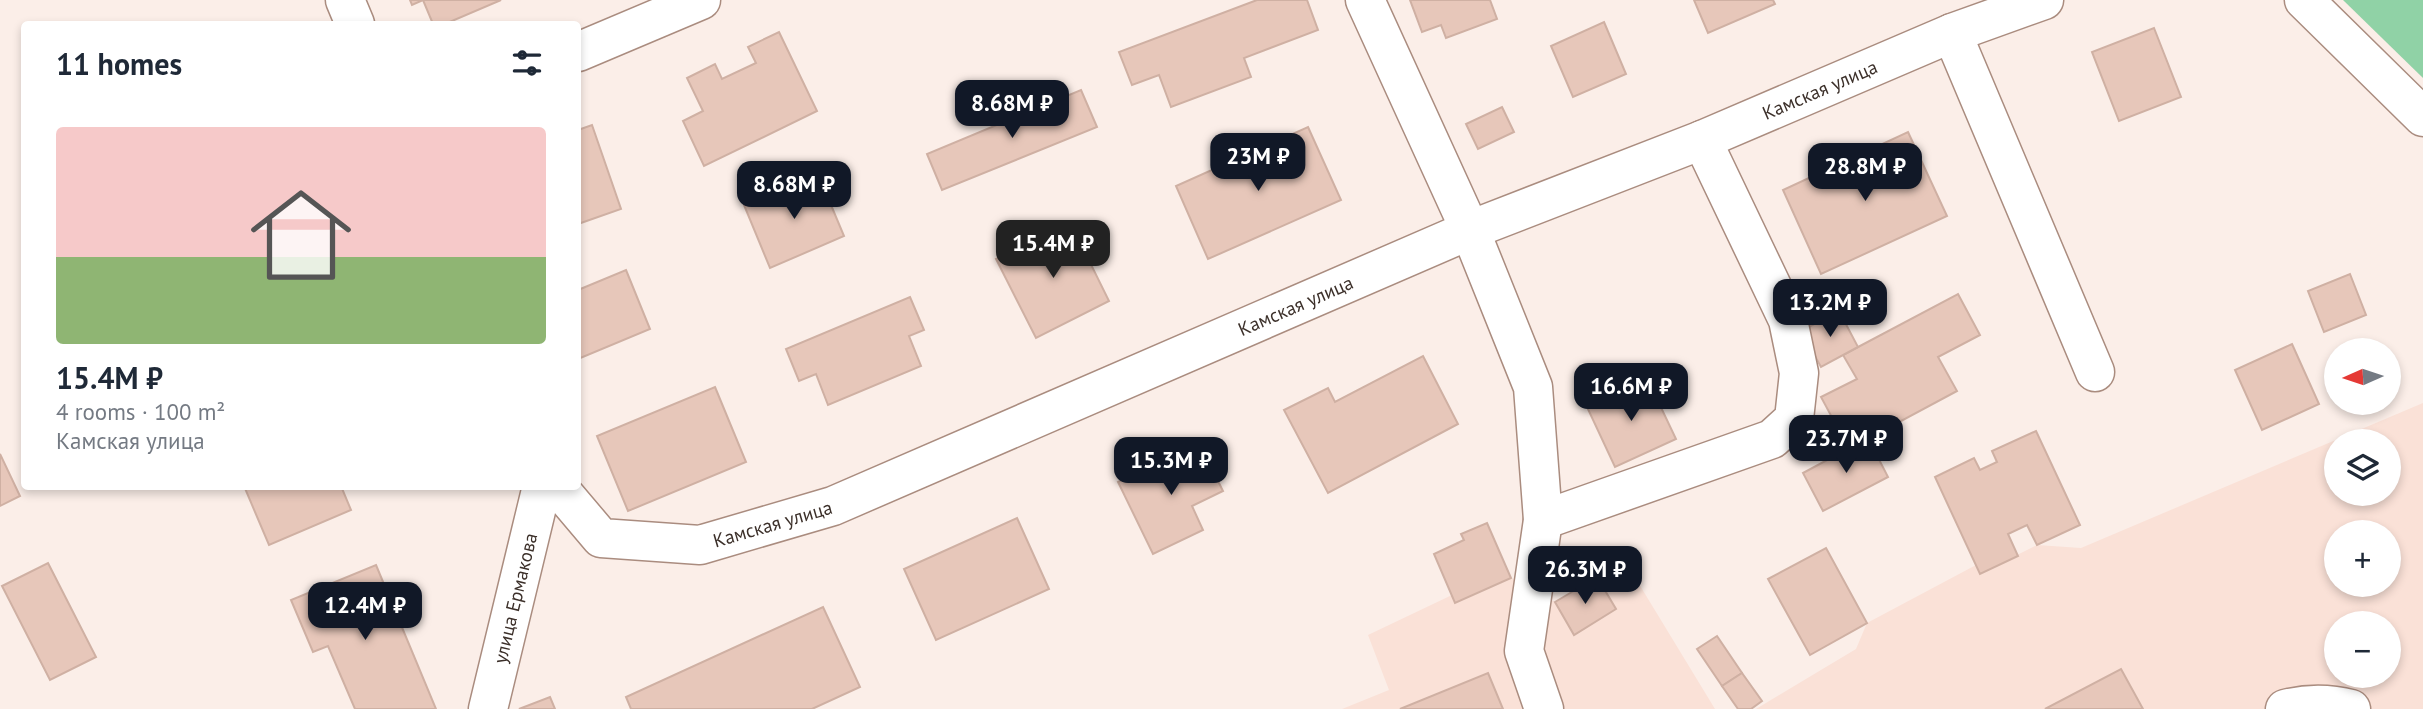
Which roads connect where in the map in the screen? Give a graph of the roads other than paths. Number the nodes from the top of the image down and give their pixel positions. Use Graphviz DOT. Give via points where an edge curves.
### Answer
graph roads {
  1 [pos="345,0"];
  2 [pos="701,0"];
  3 [pos="1365,0"];
  4 [pos="2045,0"];
  5 [pos="2304,0"];
  6 [pos="354,21"];
  7 [pos="1952,33"];
  8 [pos="581,51"];
  9 [pos="2423,117"];
  10 [pos="1702,139"];
  11 [pos="1470,230"];
  12 [pos="2095,372"];
  13 [pos="541,490"];
  14 [pos="560,490"];
  15 [pos="1543,520"];
  16 [pos="488,709"];
  17 [pos="1544,709"];
  18 [pos="2285,709"];
  19 [pos="2351,709"];
  1 -- 6 [label="street"];
  2 -- 8 [label="street"];
  3 -- 11 [label="street"];
  4 -- 7 [label="street, Камская улица"];
  5 -- 9 [label="street"];
  7 -- 10 [label="street, Камская улица"];
  7 -- 12 [label="street"];
  10 -- 11 [label="street, Камская улица"];
  10 -- 15 [label="street" via="1788,320 1799,373 1794,419 1772,439"];
  11 -- 14 [label="street, Камская улица" via="833,506 700,545 601,538"];
  11 -- 15 [label="street" via="1533,387"];
  13 -- 16 [label="street, улица Ермакова"];
  15 -- 17 [label="street" via="1524,651"];
  18 -- 19 [label="street" via="2329,704"];
}
